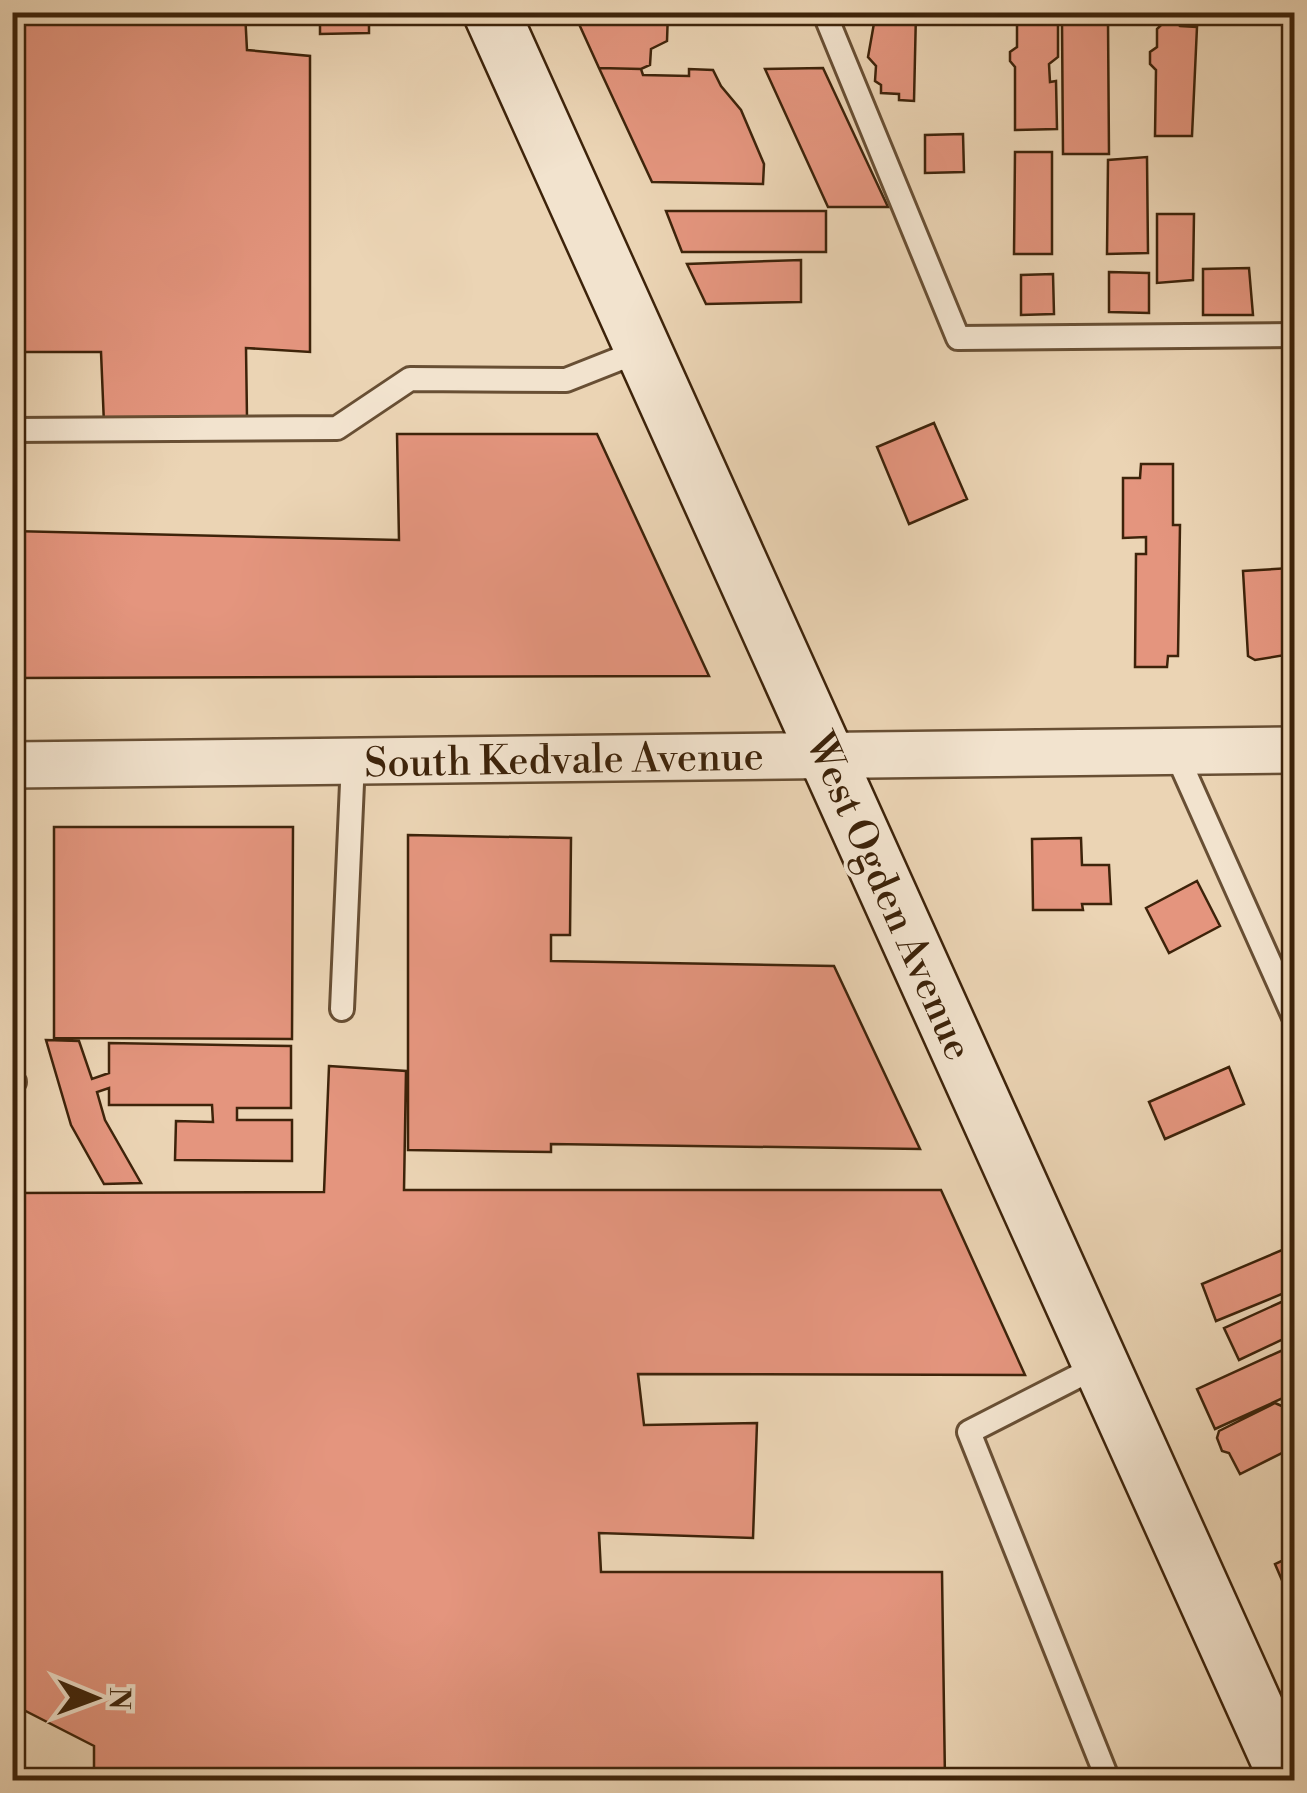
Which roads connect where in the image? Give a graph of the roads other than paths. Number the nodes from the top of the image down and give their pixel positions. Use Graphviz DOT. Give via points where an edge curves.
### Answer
graph roads {
  1 [pos="491,12"];
  2 [pos="824,12"];
  3 [pos="1294,335"];
  4 [pos="642,350"];
  5 [pos="12,430"];
  6 [pos="1294,750"];
  7 [pos="1176,752"];
  8 [pos="827,756"];
  9 [pos="353,761"];
  10 [pos="12,765"];
  11 [pos="342,1010"];
  12 [pos="1294,1017"];
  13 [pos="1100,1364"];
  14 [pos="1108,1780"];
  15 [pos="1288,1780"];
  1 -- 4 [label="main road, West Ogden Avenue"];
  2 -- 3 [label="lane" via="958,338"];
  4 -- 5 [label="lane" via="566,380 410,379 337,428"];
  4 -- 8 [label="main road, West Ogden Avenue"];
  6 -- 7 [label="street, South Kedvale Avenue"];
  7 -- 8 [label="street, South Kedvale Avenue"];
  7 -- 12 [label="lane"];
  8 -- 9 [label="street, South Kedvale Avenue"];
  8 -- 13 [label="main road, West Ogden Avenue"];
  9 -- 10 [label="street, South Kedvale Avenue"];
  9 -- 11 [label="lane"];
  13 -- 14 [label="lane" via="970,1432"];
  13 -- 15 [label="main road, West Ogden Avenue"];
}
